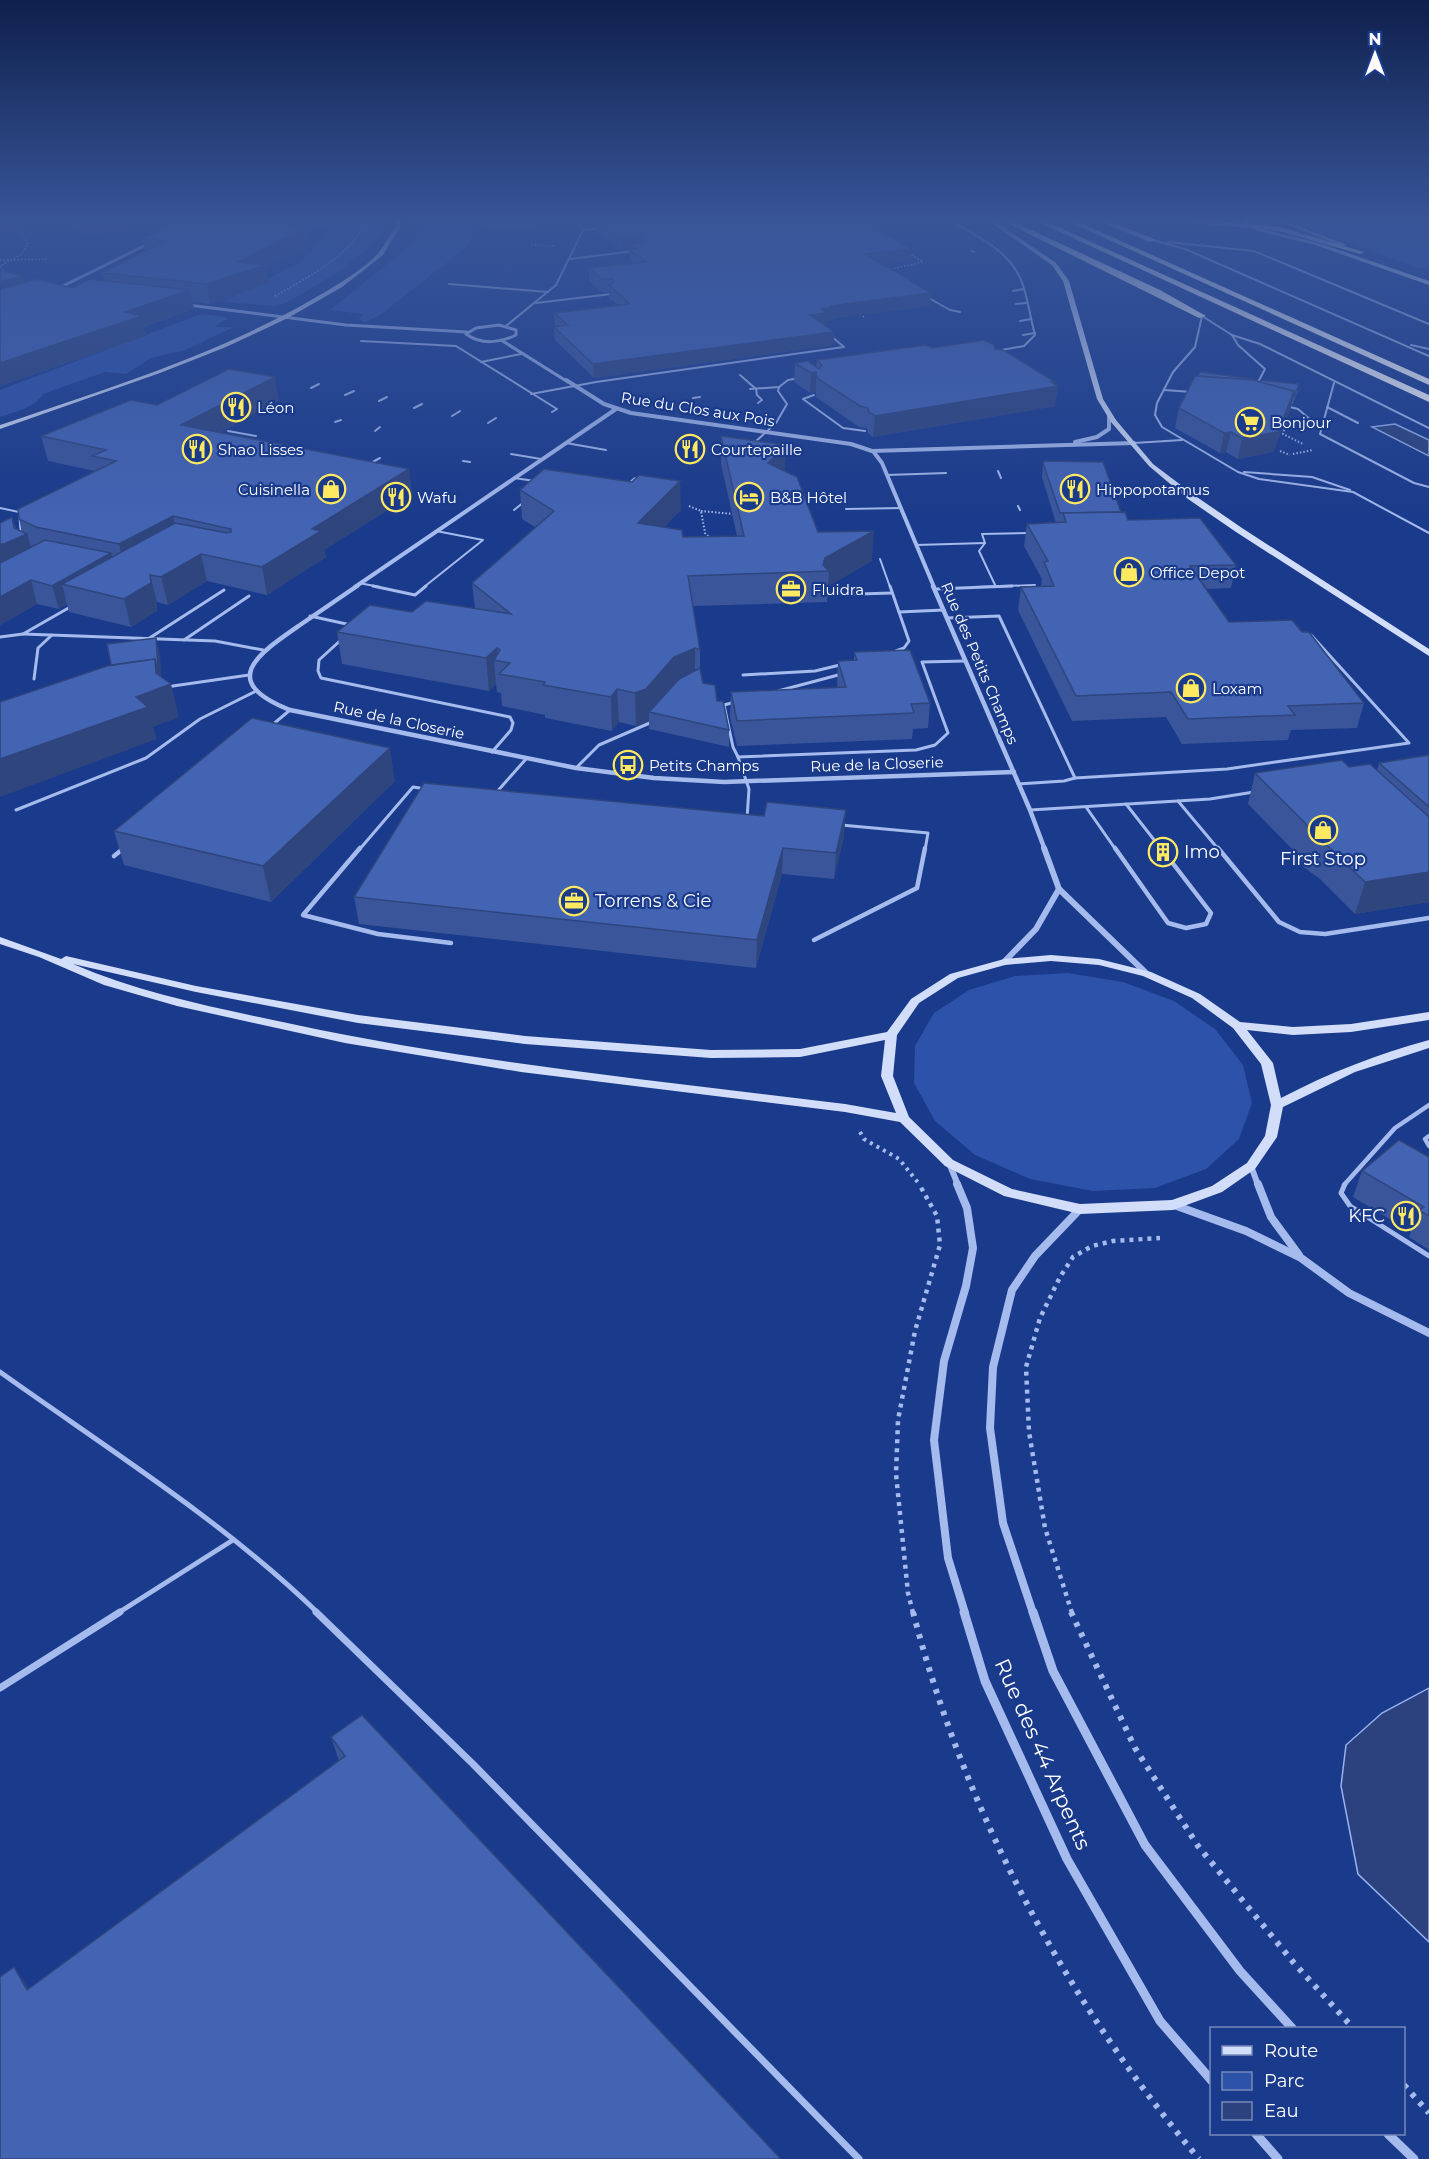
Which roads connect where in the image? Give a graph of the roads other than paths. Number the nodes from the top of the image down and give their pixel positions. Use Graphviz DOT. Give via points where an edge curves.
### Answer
graph roads {
  1 [pos="279,321"];
  2 [pos="310,321"];
  3 [pos="513,321"];
  4 [pos="1032,321"];
  5 [pos="1077,321"];
  6 [pos="1201,321"];
  7 [pos="1210,321"];
  8 [pos="1258,321"];
  9 [pos="1293,321"];
  10 [pos="1349,321"];
  11 [pos="506,326"];
  12 [pos="467,332"];
  13 [pos="826,333"];
  14 [pos="1035,333"];
  15 [pos="1023,335"];
  16 [pos="1232,335"];
  17 [pos="501,340"];
  18 [pos="361,341"];
  19 [pos="401,343"];
  20 [pos="1400,343"];
  21 [pos="441,345"];
  22 [pos="397,346"];
  23 [pos="437,348"];
  24 [pos="1429,349"];
  25 [pos="993,351"];
  26 [pos="468,354"];
  27 [pos="521,354"];
  28 [pos="1429,356"];
  29 [pos="464,357"];
  30 [pos="481,362"];
  31 [pos="489,367"];
  32 [pos="484,370"];
  33 [pos="740,375"];
  34 [pos="808,377"];
  35 [pos="512,381"];
  36 [pos="1429,382"];
  37 [pos="1334,383"];
  38 [pos="320,384"];
  39 [pos="507,384"];
  40 [pos="573,385"];
  41 [pos="779,387"];
  42 [pos="1256,387"];
  43 [pos="311,388"];
  44 [pos="756,388"];
  45 [pos="750,389"];
  46 [pos="1164,390"];
  47 [pos="354,391"];
  48 [pos="1196,393"];
  49 [pos="345,395"];
  50 [pos="533,395"];
  51 [pos="813,395"];
  52 [pos="387,397"];
  53 [pos="700,397"];
  54 [pos="530,398"];
  55 [pos="693,398"];
  56 [pos="1429,399"];
  57 [pos="379,401"];
  58 [pos="422,404"];
  59 [pos="758,404"];
  60 [pos="1279,404"];
  61 [pos="1327,407"];
  62 [pos="414,408"];
  63 [pos="615,410"];
  64 [pos="460,411"];
  65 [pos="552,412"];
  66 [pos="452,416"];
  67 [pos="1109,416"];
  68 [pos="496,418"];
  69 [pos="341,420"];
  70 [pos="335,422"];
  71 [pos="488,423"];
  72 [pos="1358,423"];
  73 [pos="0,427"];
  74 [pos="381,427"];
  75 [pos="1320,428"];
  76 [pos="1429,428"];
  77 [pos="375,430"];
  78 [pos="228,431"];
  79 [pos="865,431"];
  80 [pos="766,432"];
  81 [pos="256,436"];
  82 [pos="1182,440"];
  83 [pos="566,443"];
  84 [pos="1134,443"];
  85 [pos="751,446"];
  86 [pos="1049,446"];
  87 [pos="606,450"];
  88 [pos="872,451"];
  89 [pos="511,454"];
  90 [pos="380,458"];
  91 [pos="541,459"];
  92 [pos="463,461"];
  93 [pos="470,462"];
  94 [pos="364,467"];
  95 [pos="998,471"];
  96 [pos="1238,472"];
  97 [pos="946,473"];
  98 [pos="888,475"];
  99 [pos="514,478"];
  100 [pos="635,478"];
  101 [pos="1002,478"];
  102 [pos="539,482"];
  103 [pos="1429,487"];
  104 [pos="624,489"];
  105 [pos="1353,492"];
  106 [pos="530,496"];
  107 [pos="0,508"];
  108 [pos="901,508"];
  109 [pos="846,509"];
  110 [pos="514,510"];
  111 [pos="436,531"];
  112 [pos="1038,532"];
  113 [pos="1429,533"];
  114 [pos="22,539"];
  115 [pos="985,543"];
  116 [pos="916,545"];
  117 [pos="880,559"];
  118 [pos="359,583"];
  119 [pos="1035,585"];
  120 [pos="996,587"];
  121 [pos="934,589"];
  122 [pos="224,591"];
  123 [pos="892,593"];
  124 [pos="825,595"];
  125 [pos="249,596"];
  126 [pos="74,604"];
  127 [pos="944,610"];
  128 [pos="899,612"];
  129 [pos="310,616"];
  130 [pos="947,618"];
  131 [pos="23,634"];
  132 [pos="51,635"];
  133 [pos="1311,635"];
  134 [pos="0,637"];
  135 [pos="148,639"];
  136 [pos="183,640"];
  137 [pos="262,650"];
  138 [pos="890,653"];
  139 [pos="1429,653"];
  140 [pos="965,661"];
  141 [pos="922,662"];
  142 [pos="847,663"];
  143 [pos="912,664"];
  144 [pos="850,672"];
  145 [pos="249,675"];
  146 [pos="743,675"];
  147 [pos="34,679"];
  148 [pos="165,687"];
  149 [pos="256,691"];
  150 [pos="770,693"];
  151 [pos="736,702"];
  152 [pos="290,710"];
  153 [pos="656,717"];
  154 [pos="265,731"];
  155 [pos="492,752"];
  156 [pos="738,757"];
  157 [pos="526,759"];
  158 [pos="576,768"];
  159 [pos="1014,772"];
  160 [pos="1075,778"];
  161 [pos="748,781"];
  162 [pos="1018,784"];
  163 [pos="436,790"];
  164 [pos="1256,792"];
  165 [pos="503,800"];
  166 [pos="1178,801"];
  167 [pos="1126,804"];
  168 [pos="1086,807"];
  169 [pos="16,810"];
  170 [pos="1030,810"];
  171 [pos="755,820"];
  172 [pos="836,824"];
  173 [pos="132,842"];
  174 [pos="114,856"];
  175 [pos="1059,889"];
  176 [pos="1429,918"];
  177 [pos="0,940"];
  178 [pos="814,940"];
  179 [pos="450,943"];
  180 [pos="43,955"];
  181 [pos="1004,962"];
  182 [pos="1147,974"];
  183 [pos="1429,1016"];
  184 [pos="1237,1025"];
  185 [pos="891,1035"];
  186 [pos="1429,1044"];
  187 [pos="1277,1105"];
  188 [pos="1429,1105"];
  189 [pos="904,1119"];
  190 [pos="1429,1136"];
  191 [pos="1429,1146"];
  192 [pos="949,1163"];
  193 [pos="1251,1166"];
  194 [pos="1173,1205"];
  195 [pos="1080,1209"];
  196 [pos="1429,1256"];
  197 [pos="1301,1258"];
  198 [pos="1429,1334"];
  199 [pos="0,1372"];
  200 [pos="233,1540"];
  201 [pos="0,1688"];
  202 [pos="1291,2027"];
  203 [pos="1210,2079"];
  204 [pos="1258,2135"];
  205 [pos="1390,2135"];
  206 [pos="859,2159"];
  207 [pos="1278,2159"];
  208 [pos="1413,2159"];
  1 -- 73 [label="main road" via="215,350"];
  2 -- 12 [label="street"];
  3 -- 11 [label="lane"];
  4 -- 14 [label="lane"];
  5 -- 67 [label="main road" via="1100,399"];
  6 -- 46 [label="lane" via="1194,347"];
  7 -- 16 [label="lane"];
  8 -- 56 [label="highway"];
  9 -- 36 [label="highway"];
  10 -- 20 [label="lane"];
  11 -- 12 [label="street" via="483,326"];
  11 -- 17 [label="street" via="516,330 516,335"];
  12 -- 17 [label="street" via="468,337 478,340"];
  13 -- 40 [label="lane" via="843,347"];
  14 -- 15 [label="lane"];
  14 -- 25 [label="lane" via="1031,344"];
  16 -- 37 [label="lane" via="1260,344"];
  16 -- 42 [label="lane" via="1265,369"];
  17 -- 27 [label="street, Rue du Clos aux Pois"];
  18 -- 19 [label="lane"];
  19 -- 21 [label="lane"];
  19 -- 22 [label="lane"];
  20 -- 24 [label="lane"];
  20 -- 28 [label="lane"];
  21 -- 23 [label="lane"];
  21 -- 26 [label="lane" via="456,346"];
  26 -- 29 [label="lane"];
  26 -- 30 [label="lane"];
  27 -- 30 [label="lane"];
  27 -- 40 [label="street, Rue du Clos aux Pois"];
  30 -- 31 [label="lane"];
  31 -- 32 [label="lane"];
  31 -- 35 [label="lane"];
  33 -- 44 [label="lane"];
  34 -- 41 [label="lane" via="788,380"];
  35 -- 39 [label="lane"];
  35 -- 50 [label="lane"];
  37 -- 61 [label="lane"];
  37 -- 76 [label="lane"];
  38 -- 43 [label="lane"];
  40 -- 50 [label="lane"];
  40 -- 63 [label="street, Rue du Clos aux Pois"];
  41 -- 44 [label="lane"];
  41 -- 80 [label="lane" via="788,404"];
  44 -- 45 [label="lane"];
  44 -- 59 [label="lane" via="762,400"];
  46 -- 48 [label="lane"];
  46 -- 82 [label="lane" via="1155,415 1162,426"];
  47 -- 49 [label="lane"];
  50 -- 54 [label="lane"];
  50 -- 65 [label="lane" via="556,410"];
  51 -- 79 [label="lane" via="803,399 843,428"];
  52 -- 57 [label="lane"];
  53 -- 55 [label="lane"];
  58 -- 62 [label="lane"];
  60 -- 75 [label="lane" via="1298,409"];
  61 -- 72 [label="lane"];
  61 -- 75 [label="lane"];
  63 -- 80 [label="street, Rue du Clos aux Pois"];
  63 -- 83 [label="street"];
  64 -- 66 [label="lane"];
  67 -- 84 [label="main road"];
  67 -- 86 [label="street" via="1109,429 1097,437"];
  68 -- 71 [label="lane"];
  69 -- 70 [label="lane"];
  74 -- 77 [label="lane"];
  75 -- 103 [label="lane" via="1320,434"];
  78 -- 81 [label="lane"];
  80 -- 85 [label="lane"];
  80 -- 88 [label="street, Rue du Clos aux Pois" via="851,444"];
  82 -- 84 [label="lane"];
  82 -- 96 [label="lane"];
  83 -- 87 [label="lane"];
  83 -- 91 [label="street"];
  84 -- 86 [label="street"];
  84 -- 139 [label="main road" via="1151,465 1191,497"];
  86 -- 88 [label="street, Rue du Clos aux Pois"];
  88 -- 98 [label="street, Rue des Petits Champs"];
  89 -- 91 [label="lane"];
  90 -- 94 [label="lane"];
  91 -- 99 [label="street"];
  92 -- 93 [label="lane"];
  95 -- 101 [label="lane"];
  96 -- 105 [label="lane" via="1259,479"];
  96 -- 105 [label="lane" via="1334,481"];
  97 -- 98 [label="lane"];
  98 -- 108 [label="street, Rue des Petits Champs"];
  99 -- 102 [label="lane"];
  99 -- 111 [label="street"];
  100 -- 104 [label="lane"];
  105 -- 113 [label="lane"];
  106 -- 110 [label="lane"];
  107 -- 114 [label="lane" via="19,512"];
  108 -- 109 [label="lane"];
  108 -- 116 [label="street, Rue des Petits Champs"];
  111 -- 118 [label="street"];
  111 -- 118 [label="lane" via="483,540 415,595"];
  112 -- 115 [label="lane" via="982,534"];
  115 -- 116 [label="lane"];
  115 -- 120 [label="lane" via="980,551"];
  116 -- 121 [label="street, Rue des Petits Champs"];
  117 -- 123 [label="lane"];
  118 -- 129 [label="street"];
  119 -- 120 [label="lane"];
  120 -- 121 [label="lane"];
  121 -- 127 [label="street, Rue des Petits Champs"];
  122 -- 135 [label="lane"];
  123 -- 124 [label="lane"];
  123 -- 128 [label="lane"];
  125 -- 136 [label="lane"];
  126 -- 131 [label="lane"];
  127 -- 128 [label="lane"];
  127 -- 130 [label="street, Rue des Petits Champs"];
  128 -- 138 [label="lane" via="909,641 904,648"];
  129 -- 137 [label="street"];
  129 -- 155 [label="lane" via="357,626 321,655 316,664 321,678 510,717 511,730"];
  130 -- 140 [label="street, Rue des Petits Champs"];
  130 -- 160 [label="lane" via="999,616"];
  131 -- 132 [label="lane"];
  131 -- 134 [label="lane"];
  132 -- 135 [label="lane"];
  132 -- 147 [label="lane" via="38,648"];
  133 -- 160 [label="lane" via="1409,742 1227,769"];
  135 -- 136 [label="lane"];
  136 -- 137 [label="lane"];
  137 -- 145 [label="street"];
  140 -- 141 [label="lane"];
  140 -- 159 [label="street, Rue des Petits Champs"];
  141 -- 143 [label="lane"];
  141 -- 156 [label="lane" via="948,733 945,740 904,751"];
  142 -- 146 [label="lane" via="815,672"];
  144 -- 150 [label="lane"];
  145 -- 148 [label="lane"];
  145 -- 149 [label="street"];
  149 -- 152 [label="street, Rue de la Closerie"];
  149 -- 169 [label="lane" via="200,719 146,758"];
  151 -- 156 [label="lane" via="724,705"];
  152 -- 154 [label="lane"];
  152 -- 155 [label="street, Rue de la Closerie"];
  153 -- 158 [label="lane" via="649,725 599,745"];
  155 -- 157 [label="street, Rue de la Closerie"];
  156 -- 161 [label="lane"];
  157 -- 158 [label="street, Rue de la Closerie"];
  157 -- 165 [label="lane" via="492,799"];
  158 -- 161 [label="street, Rue de la Closerie" via="654,778"];
  159 -- 161 [label="street, Rue de la Closerie"];
  159 -- 162 [label="street, Rue des Petits Champs"];
  160 -- 162 [label="lane"];
  161 -- 171 [label="lane" via="747,820"];
  162 -- 170 [label="street, Rue des Petits Champs"];
  163 -- 179 [label="lane" via="413,787 303,915 378,934"];
  164 -- 166 [label="lane"];
  166 -- 167 [label="lane"];
  166 -- 176 [label="lane" via="1279,922 1289,927 1325,934"];
  167 -- 168 [label="lane"];
  167 -- 168 [label="lane" via="1211,913 1206,924 1186,928 1168,923"];
  168 -- 170 [label="lane"];
  170 -- 175 [label="street, Rue des Petits Champs"];
  172 -- 178 [label="lane" via="928,833 917,888"];
  173 -- 174 [label="lane"];
  175 -- 181 [label="street" via="1038,928"];
  175 -- 182 [label="street, Rue des Petits Champs"];
  177 -- 180 [label="main road"];
  180 -- 185 [label="main road" via="195,989 358,1019 525,1040 711,1054 800,1053"];
  180 -- 189 [label="main road" via="108,983 181,1004 345,1039 521,1068 845,1108"];
  181 -- 182 [label="main road" via="1051,958 1099,962"];
  181 -- 185 [label="main road" via="954,976 915,1001"];
  182 -- 184 [label="main road" via="1196,996"];
  183 -- 184 [label="main road" via="1339,1029 1293,1031"];
  184 -- 187 [label="main road" via="1267,1063"];
  185 -- 189 [label="main road" via="887,1076"];
  186 -- 187 [label="main road" via="1329,1077"];
  187 -- 193 [label="main road" via="1271,1137"];
  188 -- 196 [label="lane" via="1395,1128 1345,1183 1341,1193 1350,1206"];
  189 -- 192 [label="main road"];
  190 -- 191 [label="lane" via="1425,1139"];
  192 -- 195 [label="main road" via="1009,1193"];
  192 -- 203 [label="street, Rue des 44 Arpents" via="967,1208 973,1248 944,1361 934,1440 948,1558 985,1681 1067,1859 1161,2021"];
  193 -- 194 [label="main road" via="1217,1189"];
  193 -- 197 [label="street" via="1271,1217"];
  194 -- 195 [label="main road"];
  194 -- 197 [label="street" via="1246,1231"];
  195 -- 202 [label="street" via="1035,1256 1012,1290 1002,1328 993,1367 990,1428 1003,1523 1053,1671 1145,1845 1240,1971"];
  197 -- 198 [label="street" via="1349,1293"];
  199 -- 200 [label="lane"];
  200 -- 201 [label="lane"];
  200 -- 206 [label="lane" via="289,1585 473,1764"];
  204 -- 207 [label="street"];
  205 -- 208 [label="street"];
}
